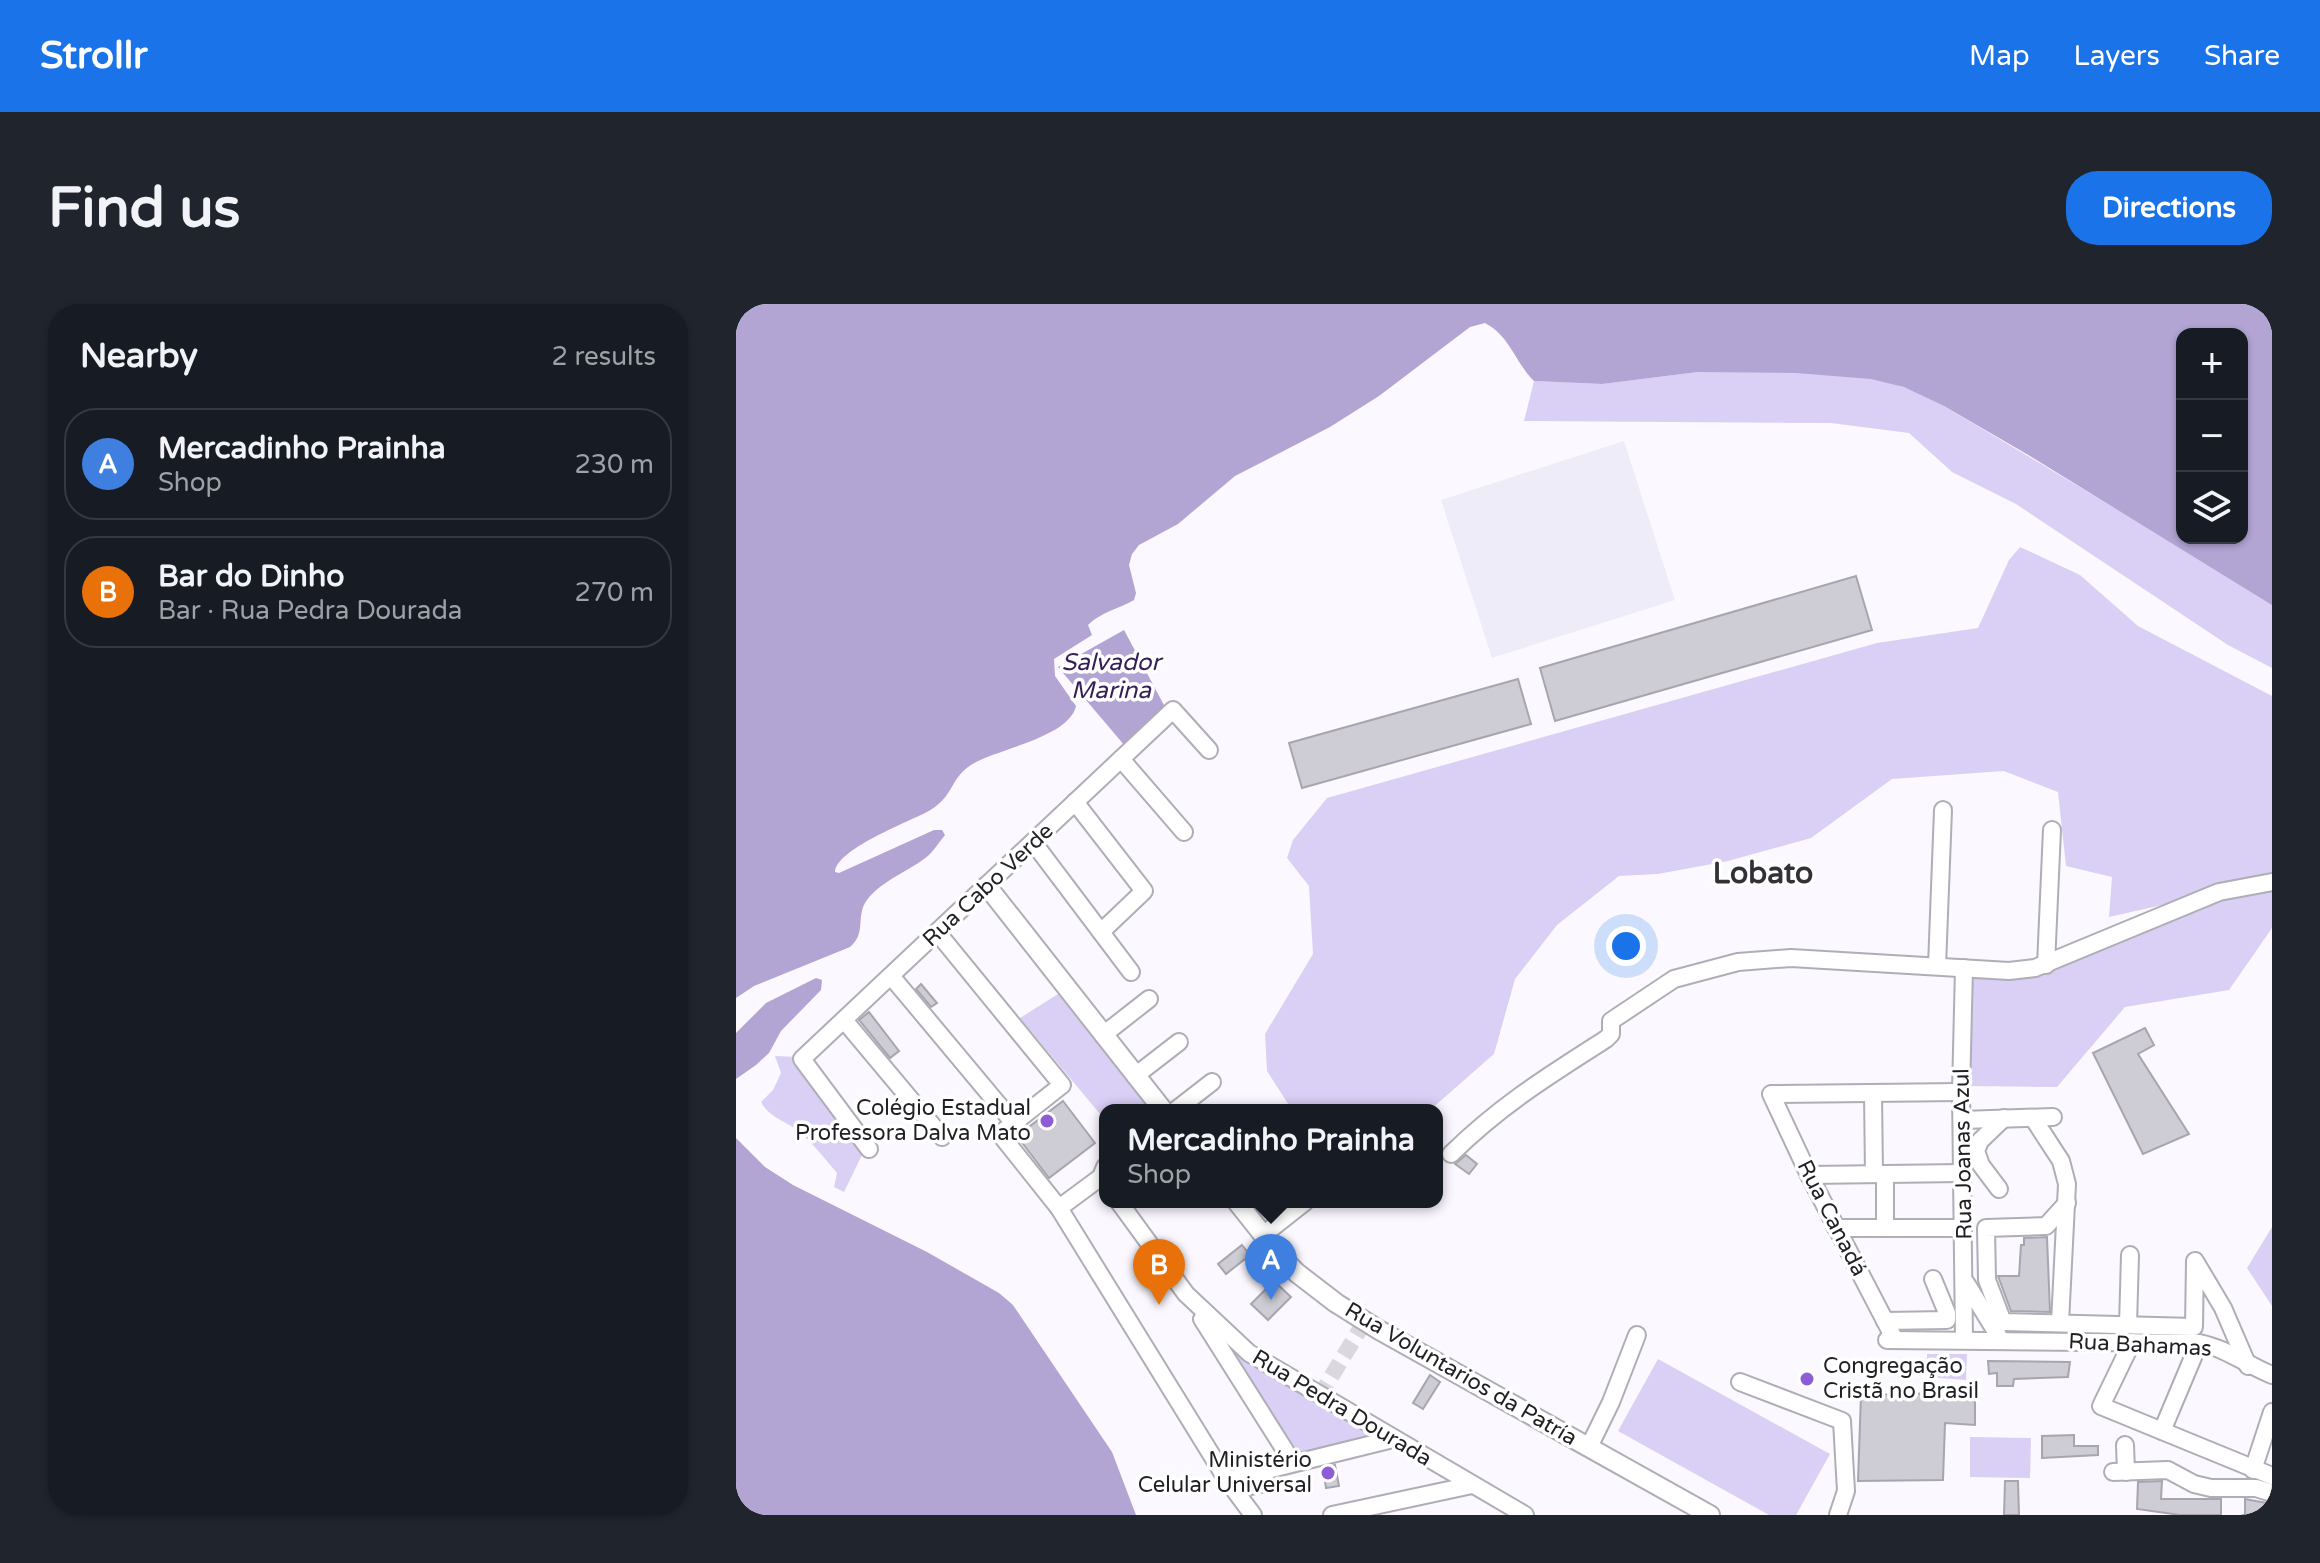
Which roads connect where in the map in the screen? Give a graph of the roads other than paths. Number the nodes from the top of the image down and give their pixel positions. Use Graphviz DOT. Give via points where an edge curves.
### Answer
graph roads {
  1 [pos="1209,750"];
  2 [pos="1121,759"];
  3 [pos="1075,802"];
  4 [pos="1943,810"];
  5 [pos="2052,830"];
  6 [pos="1184,832"];
  7 [pos="1033,842"];
  8 [pos="2272,882"];
  9 [pos="987,886"];
  10 [pos="937,932"];
  11 [pos="1101,932"];
  12 [pos="2046,965"];
  13 [pos="1937,966"];
  14 [pos="1964,968"];
  15 [pos="1131,972"];
  16 [pos="891,976"];
  17 [pos="1149,999"];
  18 [pos="844,1020"];
  19 [pos="1103,1035"];
  20 [pos="1179,1042"];
  21 [pos="1135,1076"];
  22 [pos="1212,1082"];
  23 [pos="1961,1092"];
  24 [pos="1873,1093"];
  25 [pos="1158,1104"];
  26 [pos="1184,1104"];
  27 [pos="2053,1117"];
  28 [pos="2004,1118"];
  29 [pos="2033,1118"];
  30 [pos="1962,1120"];
  31 [pos="1013,1122"];
  32 [pos="942,1137"];
  33 [pos="869,1149"];
  34 [pos="1451,1154"];
  35 [pos="1963,1173"];
  36 [pos="1879,1174"];
  37 [pos="1809,1175"];
  38 [pos="1099,1179"];
  39 [pos="1999,1189"];
  40 [pos="2067,1203"];
  41 [pos="1059,1208"];
  42 [pos="1123,1208"];
  43 [pos="1242,1208"];
  44 [pos="1297,1208"];
  45 [pos="1836,1228"];
  46 [pos="1885,1228"];
  47 [pos="1963,1228"];
  48 [pos="1263,1235"];
  49 [pos="2130,1255"];
  50 [pos="1933,1279"];
  51 [pos="1965,1281"];
  52 [pos="1186,1294"];
  53 [pos="1885,1321"];
  54 [pos="2060,1323"];
  55 [pos="2002,1331"];
  56 [pos="2130,1334"];
  57 [pos="1637,1335"];
  58 [pos="2197,1335"];
  59 [pos="1890,1340"];
  60 [pos="1964,1340"];
  61 [pos="2248,1366"];
  62 [pos="2272,1375"];
  63 [pos="1740,1382"];
  64 [pos="2272,1412"];
  65 [pos="2162,1431"];
  66 [pos="1393,1439"];
  67 [pos="2125,1445"];
  68 [pos="1589,1447"];
  69 [pos="1293,1463"];
  70 [pos="2253,1470"];
  71 [pos="2272,1476"];
  72 [pos="1227,1480"];
  73 [pos="1472,1485"];
  74 [pos="2272,1493"];
  75 [pos="1253,1515"];
  76 [pos="1332,1515"];
  77 [pos="1525,1515"];
  78 [pos="1710,1515"];
  79 [pos="1838,1515"];
  1 -- 2 [label="street, Rua Cabo Verde" via="1173,710"];
  2 -- 3 [label="street, Rua Cabo Verde"];
  2 -- 6 [label="street"];
  3 -- 7 [label="street, Rua Cabo Verde"];
  3 -- 11 [label="street" via="1144,891"];
  4 -- 13 [label="street"];
  5 -- 12 [label="street"];
  7 -- 9 [label="street, Rua Cabo Verde"];
  7 -- 11 [label="street"];
  8 -- 12 [label="street" via="2219,892"];
  9 -- 10 [label="street, Rua Cabo Verde"];
  9 -- 19 [label="street"];
  10 -- 16 [label="street, Rua Cabo Verde"];
  10 -- 31 [label="street" via="1062,1085"];
  11 -- 15 [label="street"];
  12 -- 14 [label="street" via="2022,970"];
  13 -- 14 [label="street"];
  13 -- 34 [label="street" via="1791,958 1738,962 1674,979 1611,1021 1606,1039 1522,1092"];
  14 -- 23 [label="street, Rua Joanas Azul"];
  16 -- 18 [label="street, Rua Cabo Verde"];
  16 -- 31 [label="street"];
  17 -- 19 [label="street"];
  18 -- 32 [label="street"];
  18 -- 33 [label="street, Rua Cabo Verde" via="802,1059"];
  19 -- 21 [label="street"];
  20 -- 21 [label="street"];
  21 -- 25 [label="street"];
  22 -- 26 [label="street"];
  23 -- 24 [label="street"];
  23 -- 30 [label="street, Rua Joanas Azul"];
  24 -- 36 [label="street"];
  24 -- 37 [label="street, Rua Canadá" via="1771,1094"];
  27 -- 29 [label="street"];
  28 -- 29 [label="street"];
  28 -- 30 [label="street"];
  28 -- 39 [label="street" via="1976,1151"];
  29 -- 40 [label="street" via="2061,1161"];
  30 -- 35 [label="street, Rua Joanas Azul"];
  31 -- 41 [label="street" via="1000,1134"];
  35 -- 36 [label="street"];
  35 -- 47 [label="street, Rua Joanas Azul"];
  36 -- 37 [label="street"];
  36 -- 46 [label="street"];
  37 -- 45 [label="street, Rua Canadá"];
  38 -- 41 [label="street"];
  40 -- 54 [label="street"];
  40 -- 55 [label="street, Rua Joanas Azul" via="2046,1226 1986,1228 1987,1280"];
  41 -- 72 [label="street"];
  42 -- 52 [label="street, Rua Pedra Dourada"];
  43 -- 48 [label="street, Rua Voluntarios da Patría"];
  44 -- 48 [label="street"];
  45 -- 46 [label="street"];
  45 -- 53 [label="street, Rua Canadá"];
  46 -- 47 [label="street"];
  47 -- 51 [label="street, Rua Joanas Azul"];
  48 -- 68 [label="street, Rua Voluntarios da Patría" via="1314,1287 1365,1321"];
  49 -- 56 [label="street"];
  50 -- 53 [label="street" via="1947,1320"];
  51 -- 55 [label="street"];
  51 -- 60 [label="street, Rua Joanas Azul"];
  52 -- 66 [label="street, Rua Pedra Dourada" via="1249,1353"];
  52 -- 69 [label="street"];
  53 -- 59 [label="street, Rua Canadá"];
  54 -- 55 [label="street, Rua Bahamas"];
  54 -- 56 [label="street, Rua Bahamas"];
  55 -- 56 [label="street, Rua Bahamas"];
  55 -- 60 [label="street, Rua Bahamas"];
  56 -- 58 [label="street, Rua Bahamas"];
  56 -- 65 [label="street" via="2101,1406"];
  57 -- 68 [label="street"];
  58 -- 61 [label="street, Rua Bahamas"];
  58 -- 61 [label="street" via="2195,1261"];
  58 -- 65 [label="street"];
  59 -- 60 [label="street, Rua Bahamas"];
  61 -- 62 [label="street, Rua Bahamas"];
  63 -- 79 [label="street" via="1842,1421 1846,1491"];
  64 -- 70 [label="street"];
  65 -- 70 [label="street"];
  66 -- 69 [label="street"];
  66 -- 73 [label="street, Rua Pedra Dourada"];
  67 -- 74 [label="street" via="2119,1472 2168,1470 2211,1488"];
  68 -- 78 [label="street, Rua Voluntarios da Patría"];
  69 -- 72 [label="street"];
  70 -- 71 [label="street"];
  72 -- 75 [label="street"];
  73 -- 76 [label="street"];
  73 -- 77 [label="street, Rua Pedra Dourada"];
}
